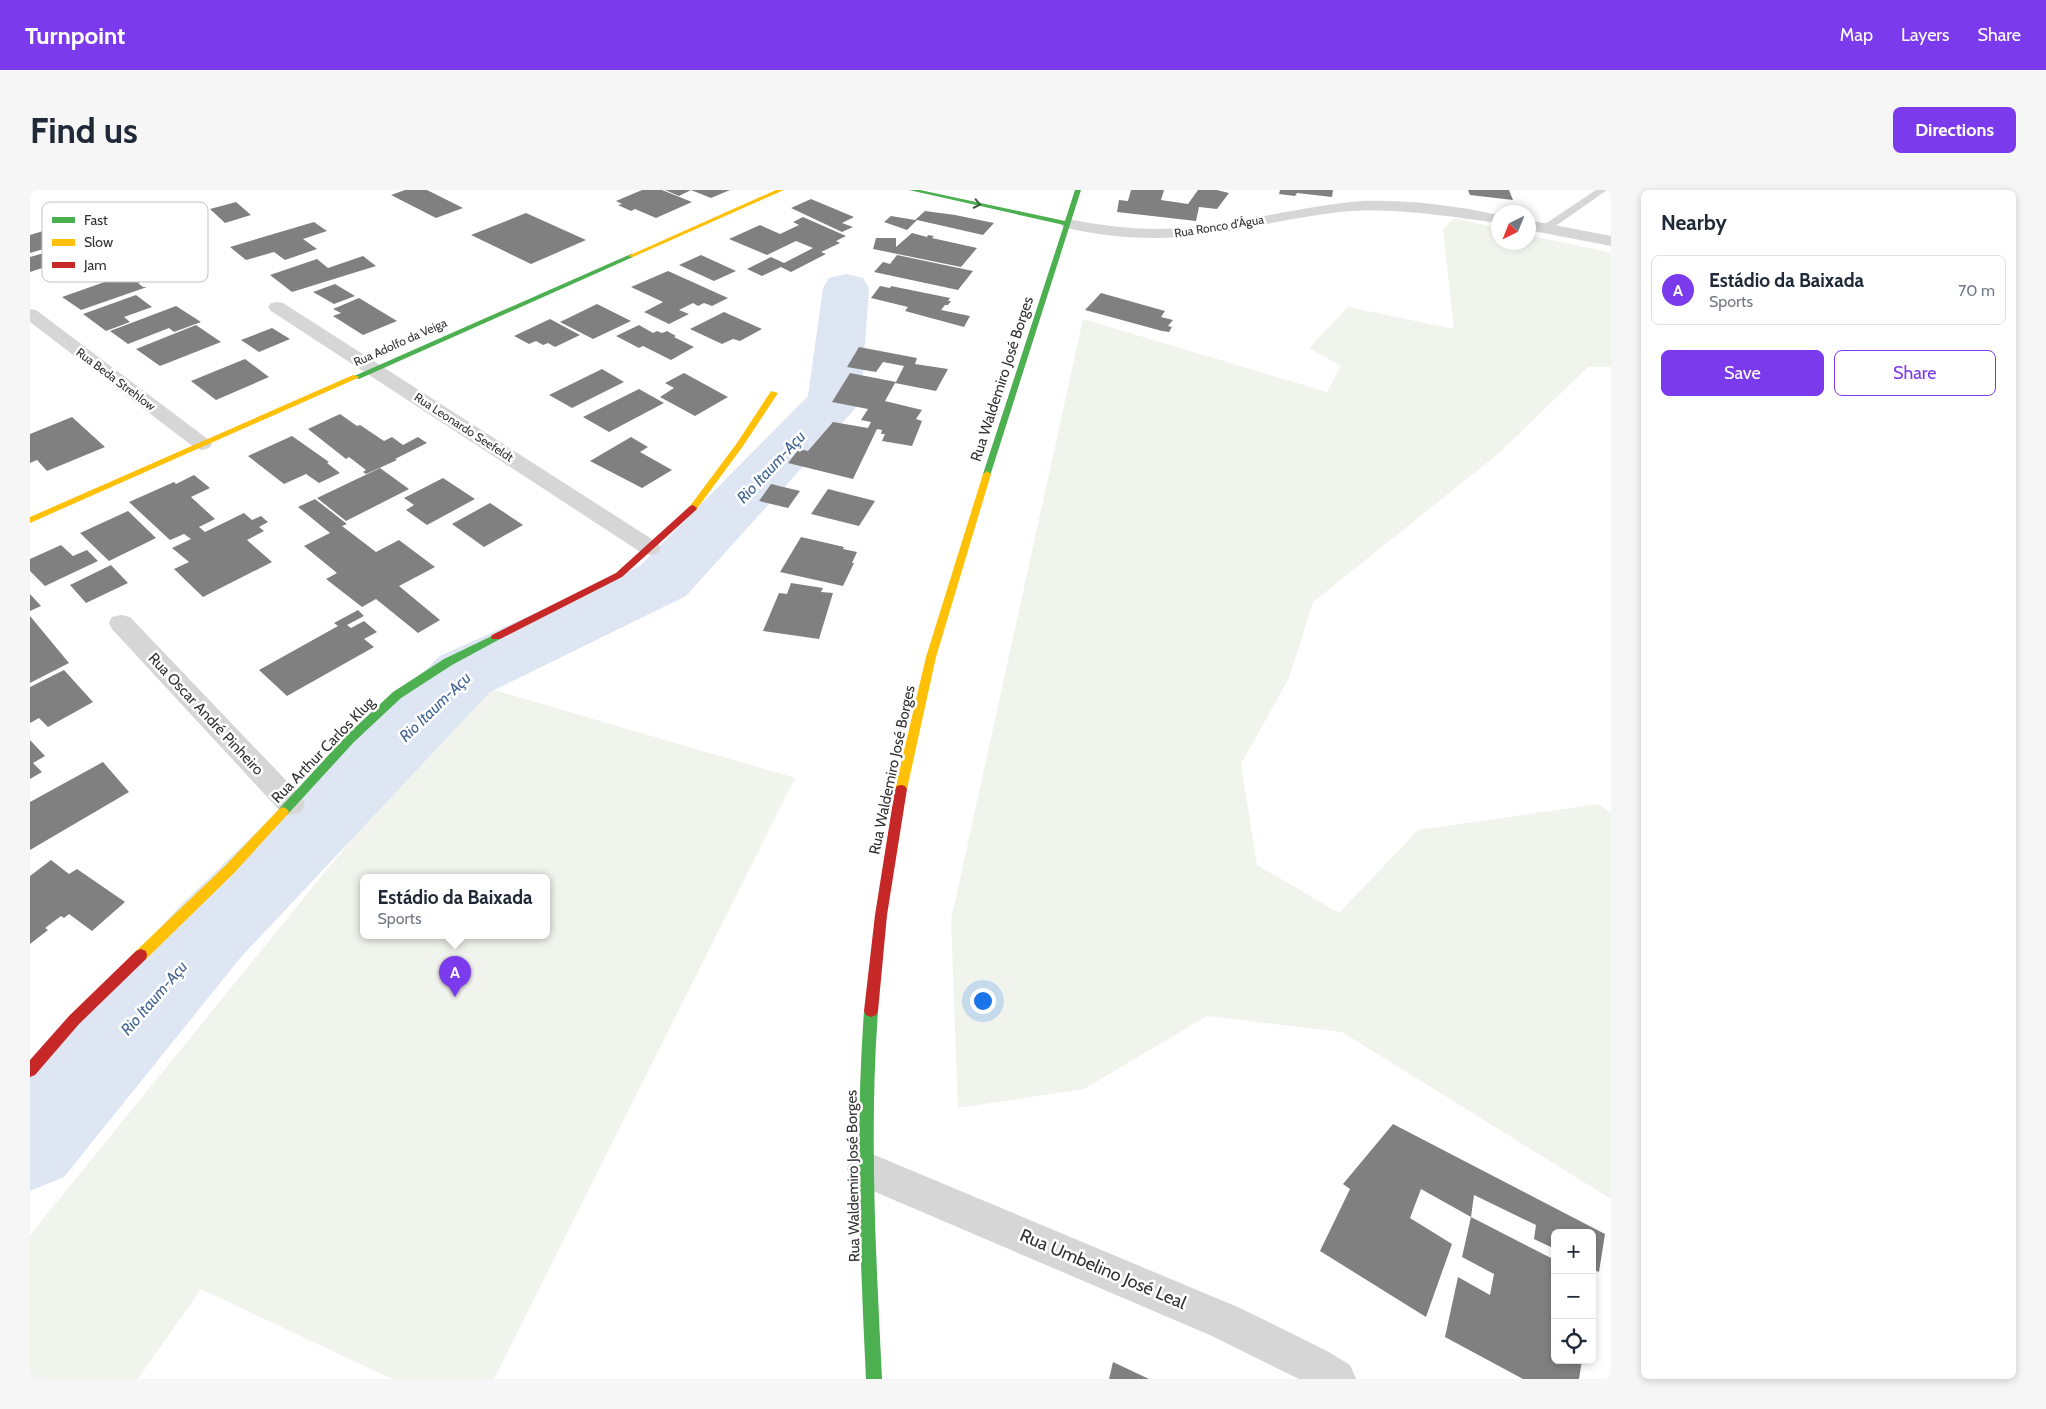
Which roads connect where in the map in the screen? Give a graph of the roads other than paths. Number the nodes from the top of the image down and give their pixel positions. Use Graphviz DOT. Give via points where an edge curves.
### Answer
graph roads {
  1 [pos="781,190"];
  2 [pos="912,190"];
  3 [pos="1078,190"];
  4 [pos="1602,190"];
  5 [pos="1491,218"];
  6 [pos="1068,224"];
  7 [pos="1536,226"];
  8 [pos="1546,228"];
  9 [pos="1611,241"];
  10 [pos="277,307"];
  11 [pos="30,314"];
  12 [pos="51,330"];
  13 [pos="30,338"];
  14 [pos="374,369"];
  15 [pos="774,393"];
  16 [pos="202,444"];
  17 [pos="30,520"];
  18 [pos="650,548"];
  19 [pos="121,623"];
  20 [pos="291,804"];
  21 [pos="30,1070"];
  22 [pos="866,1169"];
  23 [pos="874,1379"];
  24 [pos="1336,1379"];
  1 -- 14 [label="street, Rua Adolfo da Veiga"];
  2 -- 6 [label="street, Rua Ronco d’Água, one-way"];
  3 -- 6 [label="street, Rua Waldemiro José Borges"];
  4 -- 8 [label="lane"];
  5 -- 6 [label="street, Rua Ronco d’Água" via="1392,206 1324,210 1178,233 1137,234"];
  6 -- 22 [label="street, Rua Waldemiro José Borges" via="959,561 906,762 886,873 875,968"];
  7 -- 8 [label="street"];
  8 -- 9 [label="street"];
  10 -- 14 [label="street, Rua Leonardo Seefeldt"];
  11 -- 12 [label="street, Rua Beda Strehlow"];
  12 -- 13 [label="street"];
  12 -- 16 [label="street, Rua Beda Strehlow"];
  14 -- 16 [label="street, Rua Adolfo da Veiga"];
  14 -- 18 [label="street, Rua Leonardo Seefeldt"];
  15 -- 18 [label="street, Rua Arthur Carlos Klug" via="689,513"];
  16 -- 17 [label="street, Rua Adolfo da Veiga"];
  18 -- 20 [label="street, Rua Arthur Carlos Klug" via="619,575 448,662 398,695 350,739"];
  19 -- 20 [label="street, Rua Oscar André Pinheiro"];
  20 -- 21 [label="street, Rua Arthur Carlos Klug" via="230,869 74,1020"];
  22 -- 23 [label="street, Rua Waldemiro José Borges"];
  22 -- 24 [label="street, Rua Umbelino José Leal" via="1226,1322"];
}
